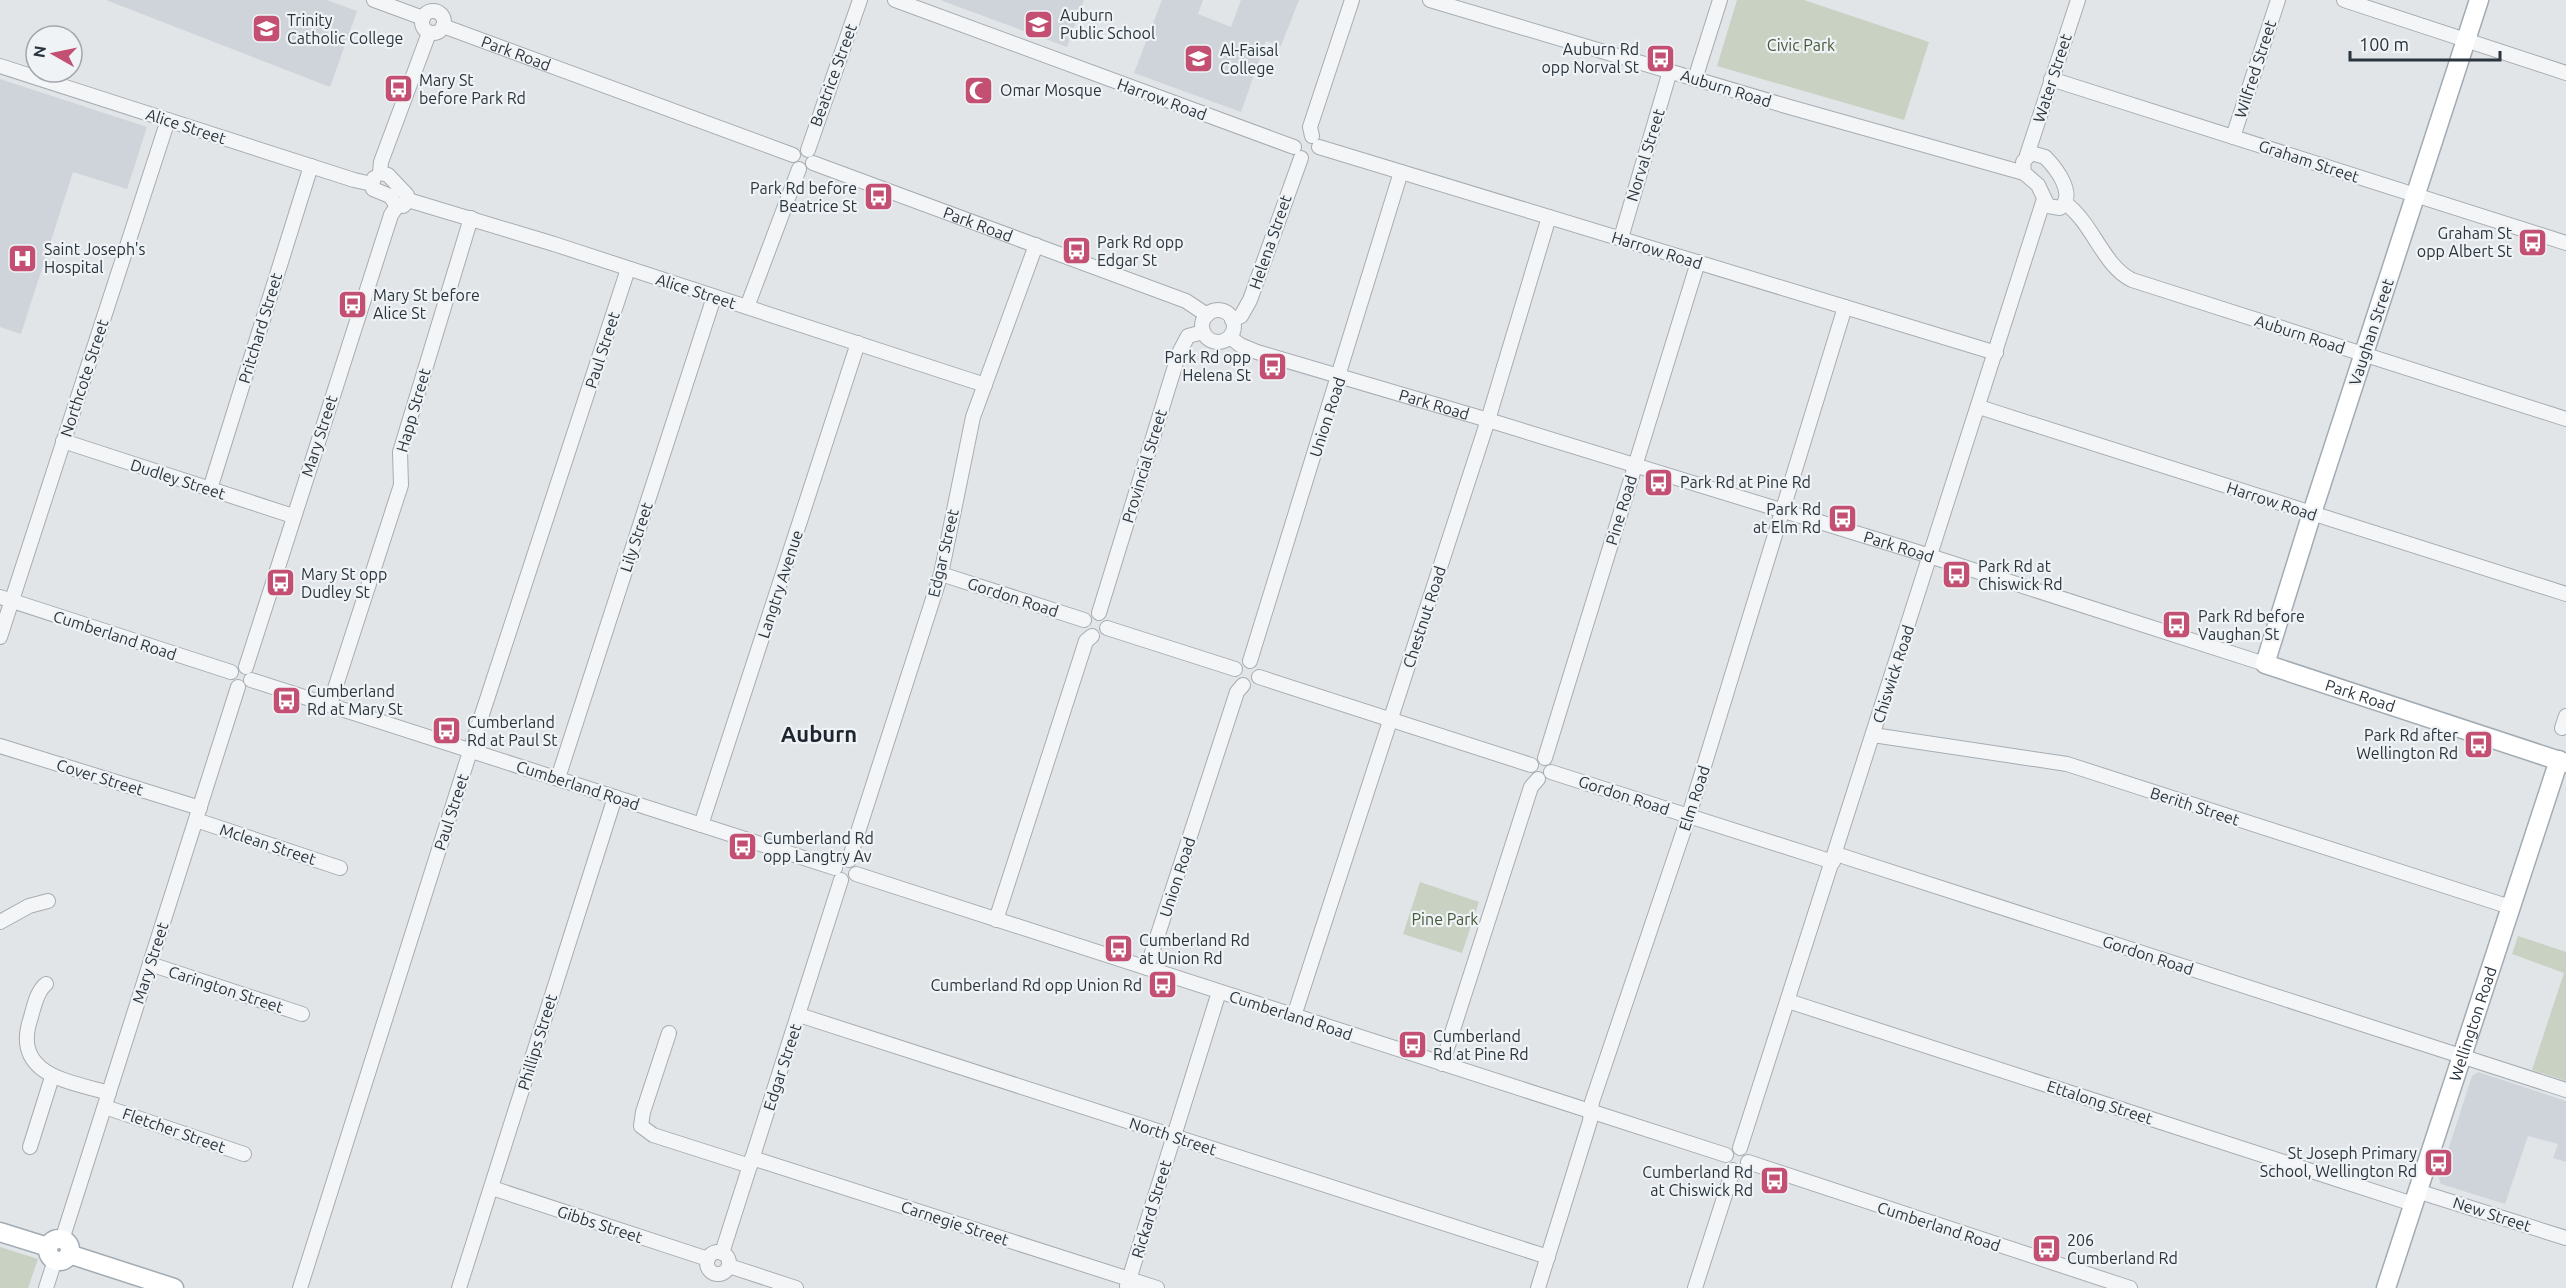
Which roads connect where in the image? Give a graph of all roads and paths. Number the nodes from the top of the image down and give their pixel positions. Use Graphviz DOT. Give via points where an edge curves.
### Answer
graph roads {
  1 [pos="374,0"];
  2 [pos="860,0"];
  3 [pos="895,0"];
  4 [pos="1352,0"];
  5 [pos="1430,0"];
  6 [pos="1720,0"];
  7 [pos="2078,0"];
  8 [pos="2278,0"];
  9 [pos="2344,0"];
  10 [pos="2479,0"];
  11 [pos="439,6"];
  12 [pos="423,18"];
  13 [pos="443,26"];
  14 [pos="429,33"];
  15 [pos="2465,40"];
  16 [pos="0,66"];
  17 [pos="1670,71"];
  18 [pos="2566,72"];
  19 [pos="2051,78"];
  20 [pos="1695,79"];
  21 [pos="168,120"];
  22 [pos="2233,137"];
  23 [pos="1316,142"];
  24 [pos="1297,152"];
  25 [pos="793,155"];
  26 [pos="2027,155"];
  27 [pos="810,157"];
  28 [pos="311,166"];
  29 [pos="799,170"];
  30 [pos="1401,172"];
  31 [pos="2024,174"];
  32 [pos="376,178"];
  33 [pos="2415,195"];
  34 [pos="2044,199"];
  35 [pos="402,203"];
  36 [pos="2066,204"];
  37 [pos="1549,217"];
  38 [pos="471,218"];
  39 [pos="1621,238"];
  40 [pos="2566,243"];
  41 [pos="1035,245"];
  42 [pos="1698,262"];
  43 [pos="628,269"];
  44 [pos="714,297"];
  45 [pos="747,307"];
  46 [pos="1845,307"];
  47 [pos="1207,315"];
  48 [pos="1232,320"];
  49 [pos="1203,332"];
  50 [pos="1230,337"];
  51 [pos="858,343"];
  52 [pos="1996,353"];
  53 [pos="2363,354"];
  54 [pos="1340,376"];
  55 [pos="985,385"];
  56 [pos="1979,407"];
  57 [pos="2566,419"];
  58 [pos="1488,420"];
  59 [pos="63,441"];
  60 [pos="1635,465"];
  61 [pos="210,489"];
  62 [pos="1783,511"];
  63 [pos="2312,513"];
  64 [pos="293,516"];
  65 [pos="1931,556"];
  66 [pos="941,574"];
  67 [pos="2566,594"];
  68 [pos="6,599"];
  69 [pos="1099,613"];
  70 [pos="1084,620"];
  71 [pos="1107,628"];
  72 [pos="1092,636"];
  73 [pos="0,637"];
  74 [pos="1251,661"];
  75 [pos="2265,664"];
  76 [pos="246,667"];
  77 [pos="1235,669"];
  78 [pos="231,672"];
  79 [pos="1259,677"];
  80 [pos="252,680"];
  81 [pos="1243,685"];
  82 [pos="238,687"];
  83 [pos="330,705"];
  84 [pos="1392,720"];
  85 [pos="1873,735"];
  86 [pos="0,746"];
  87 [pos="471,750"];
  88 [pos="1545,758"];
  89 [pos="2562,761"];
  90 [pos="1531,765"];
  91 [pos="1551,771"];
  92 [pos="558,778"];
  93 [pos="1538,779"];
  94 [pos="615,797"];
  95 [pos="198,814"];
  96 [pos="1689,816"];
  97 [pos="701,825"];
  98 [pos="1834,858"];
  99 [pos="849,860"];
  100 [pos="340,868"];
  101 [pos="838,874"];
  102 [pos="856,874"];
  103 [pos="48,901"];
  104 [pos="2510,907"];
  105 [pos="996,920"];
  106 [pos="0,922"];
  107 [pos="150,964"];
  108 [pos="1147,968"];
  109 [pos="46,984"];
  110 [pos="1219,992"];
  111 [pos="1788,1001"];
  112 [pos="302,1014"];
  113 [pos="799,1016"];
  114 [pos="1294,1016"];
  115 [pos="669,1033"];
  116 [pos="2461,1057"];
  117 [pos="1442,1064"];
  118 [pos="52,1077"];
  119 [pos="2566,1090"];
  120 [pos="109,1093"];
  121 [pos="105,1107"];
  122 [pos="1591,1112"];
  123 [pos="1173,1135"];
  124 [pos="30,1147"];
  125 [pos="1740,1148"];
  126 [pos="244,1154"];
  127 [pos="1726,1155"];
  128 [pos="751,1162"];
  129 [pos="1748,1162"];
  130 [pos="1733,1170"];
  131 [pos="492,1188"];
  132 [pos="2415,1197"];
  133 [pos="0,1232"];
  134 [pos="2566,1238"];
  135 [pos="59,1250"];
  136 [pos="722,1252"];
  137 [pos="1548,1257"];
  138 [pos="708,1259"];
  139 [pos="729,1266"];
  140 [pos="715,1273"];
  141 [pos="1128,1284"];
  142 [pos="46,1288"];
  143 [pos="174,1288"];
  144 [pos="300,1288"];
  145 [pos="459,1288"];
  146 [pos="710,1288"];
  147 [pos="796,1288"];
  148 [pos="1157,1288"];
  149 [pos="1538,1288"];
  150 [pos="1695,1288"];
  151 [pos="2130,1288"];
  152 [pos="2386,1288"];
  1 -- 12 [label="street"];
  2 -- 27 [label="street, Beatrice Street"];
  3 -- 24 [label="street, Harrow Road"];
  4 -- 23 [label="street" via="1310,127"];
  5 -- 17 [label="street, Auburn Road"];
  6 -- 20 [label="street"];
  7 -- 19 [label="street, Water Street"];
  8 -- 22 [label="street, Wilfred Street"];
  9 -- 15 [label="street"];
  10 -- 15 [label="main road, Vaughan Street"];
  11 -- 12 [label="street"];
  11 -- 13 [label="street"];
  12 -- 14 [label="street"];
  13 -- 14 [label="street" via="439,32"];
  13 -- 25 [label="street, Park Road"];
  14 -- 32 [label="street"];
  15 -- 18 [label="street"];
  15 -- 33 [label="main road, Vaughan Street"];
  16 -- 21 [label="street, Alice Street"];
  17 -- 20 [label="street, Auburn Road"];
  17 -- 39 [label="street, Norval Street"];
  19 -- 22 [label="street, Graham Street"];
  19 -- 26 [label="street, Water Street"];
  20 -- 31 [label="street, Auburn Road"];
  21 -- 28 [label="street, Alice Street"];
  21 -- 59 [label="street, Northcote Street"];
  22 -- 33 [label="street, Graham Street"];
  23 -- 24 [label="street" via="1307,136"];
  23 -- 30 [label="street, Harrow Road"];
  24 -- 48 [label="street, Helena Street" via="1250,300 1241,316"];
  25 -- 27 [label="street" via="801,149"];
  25 -- 29 [label="street" via="792,162"];
  26 -- 31 [label="street, Water Street" via="2022,162"];
  26 -- 36 [label="street" via="2036,153 2049,161 2065,186"];
  27 -- 29 [label="street" via="808,168"];
  27 -- 41 [label="street, Park Road"];
  28 -- 32 [label="street, Alice Street"];
  28 -- 61 [label="street, Pritchard Street"];
  29 -- 45 [label="street"];
  30 -- 37 [label="street, Harrow Road"];
  30 -- 54 [label="street, Union Road"];
  31 -- 34 [label="street" via="2038,184"];
  32 -- 35 [label="street" via="388,175 407,195"];
  33 -- 40 [label="street, Graham Street"];
  33 -- 53 [label="main road, Vaughan Street"];
  34 -- 36 [label="street" via="2052,209"];
  34 -- 52 [label="street, Chiswick Road"];
  35 -- 38 [label="street, Alice Street"];
  35 -- 64 [label="street, Mary Street" via="391,215"];
  36 -- 53 [label="street, Auburn Road" via="2075,210 2127,278"];
  37 -- 39 [label="street, Harrow Road"];
  37 -- 58 [label="street, Chestnut Road"];
  38 -- 43 [label="street, Alice Street"];
  38 -- 83 [label="street, Happ Street" via="400,452 401,485"];
  39 -- 42 [label="street, Harrow Road"];
  41 -- 47 [label="street, Park Road" via="1186,301"];
  41 -- 55 [label="street, Edgar Street"];
  42 -- 46 [label="street, Harrow Road"];
  42 -- 60 [label="street, Pine Road"];
  43 -- 44 [label="street, Alice Street"];
  43 -- 87 [label="street, Paul Street"];
  44 -- 45 [label="street, Alice Street"];
  44 -- 92 [label="street, Lily Street"];
  45 -- 51 [label="street, Alice Street"];
  46 -- 52 [label="street, Harrow Road"];
  46 -- 62 [label="street, Elm Road"];
  47 -- 48 [label="street" via="1220,310"];
  47 -- 49 [label="street" via="1202,322"];
  48 -- 50 [label="street"];
  49 -- 50 [label="street" via="1215,342"];
  49 -- 69 [label="street, Provincial Street" via="1188,336 1179,353"];
  50 -- 54 [label="street, Park Road" via="1257,352"];
  51 -- 55 [label="street, Alice Street"];
  51 -- 97 [label="street, Langtry Avenue"];
  52 -- 56 [label="street, Chiswick Road"];
  53 -- 57 [label="street, Auburn Road"];
  53 -- 63 [label="main road, Vaughan Street"];
  54 -- 58 [label="street, Park Road"];
  54 -- 74 [label="street, Union Road"];
  55 -- 66 [label="street, Edgar Street" via="964,452"];
  56 -- 63 [label="street, Harrow Road"];
  56 -- 65 [label="street, Chiswick Road"];
  58 -- 60 [label="street, Park Road"];
  58 -- 84 [label="street, Chestnut Road"];
  59 -- 61 [label="street, Dudley Street"];
  59 -- 68 [label="street, Northcote Street"];
  60 -- 62 [label="street, Park Road"];
  60 -- 88 [label="street, Pine Road"];
  61 -- 64 [label="street, Dudley Street"];
  62 -- 65 [label="street, Park Road"];
  62 -- 96 [label="street, Elm Road"];
  63 -- 67 [label="street, Harrow Road"];
  63 -- 75 [label="main road, Vaughan Street"];
  64 -- 76 [label="street, Mary Street"];
  65 -- 75 [label="street, Park Road"];
  65 -- 85 [label="street, Chiswick Road"];
  66 -- 70 [label="street, Gordon Road"];
  66 -- 99 [label="street, Edgar Street"];
  68 -- 73 [label="street, Northcote Street"];
  68 -- 78 [label="street, Cumberland Road"];
  69 -- 70 [label="street"];
  69 -- 71 [label="street" via="1106,617"];
  70 -- 72 [label="street" via="1084,627"];
  71 -- 72 [label="street" via="1099,636"];
  71 -- 77 [label="street"];
  72 -- 105 [label="street" via="1086,641"];
  74 -- 77 [label="street" via="1240,663"];
  74 -- 79 [label="street" via="1257,666"];
  75 -- 89 [label="main road, Park Road"];
  76 -- 78 [label="street" via="239,666"];
  76 -- 80 [label="street"];
  77 -- 81 [label="street" via="1237,680"];
  78 -- 82 [label="street" via="230,680"];
  79 -- 81 [label="street" via="1251,685"];
  79 -- 84 [label="street"];
  80 -- 82 [label="street"];
  80 -- 83 [label="street, Cumberland Road"];
  81 -- 108 [label="street, Union Road" via="1237,692"];
  82 -- 95 [label="street, Mary Street"];
  83 -- 87 [label="street, Cumberland Road"];
  84 -- 90 [label="street"];
  84 -- 114 [label="street, Chestnut Road"];
  85 -- 98 [label="street, Chiswick Road"];
  85 -- 104 [label="street, Berith Street" via="2067,764"];
  86 -- 95 [label="street, Cover Street"];
  87 -- 92 [label="street, Cumberland Road"];
  87 -- 144 [label="street, Paul Street"];
  88 -- 90 [label="street" via="1535,759"];
  88 -- 91 [label="street"];
  89 -- 104 [label="main road, Wellington Road"];
  90 -- 93 [label="street" via="1531,773"];
  91 -- 93 [label="street" via="1546,778"];
  91 -- 96 [label="street, Gordon Road"];
  92 -- 94 [label="street, Cumberland Road"];
  93 -- 117 [label="street" via="1531,787"];
  94 -- 97 [label="street, Cumberland Road"];
  94 -- 131 [label="street, Phillips Street"];
  95 -- 100 [label="street, Mclean Street"];
  95 -- 107 [label="street, Mary Street"];
  96 -- 98 [label="street, Gordon Road"];
  96 -- 122 [label="street, Elm Road"];
  97 -- 101 [label="street, Cumberland Road"];
  98 -- 111 [label="street, Chiswick Road"];
  98 -- 116 [label="street, Gordon Road"];
  99 -- 101 [label="street" via="839,861"];
  99 -- 102 [label="street" via="855,865"];
  101 -- 102 [label="street" via="848,881"];
  101 -- 113 [label="street, Edgar Street"];
  102 -- 105 [label="street, Cumberland Road"];
  103 -- 106 [label="street" via="28,906"];
  104 -- 116 [label="main road, Wellington Road"];
  105 -- 108 [label="street, Cumberland Road"];
  107 -- 112 [label="street, Carington Street"];
  107 -- 120 [label="street, Mary Street"];
  108 -- 110 [label="street, Cumberland Road"];
  109 -- 118 [label="street" via="38,994 26,1044 37,1065"];
  110 -- 114 [label="street, Cumberland Road"];
  110 -- 123 [label="street, Rickard Street"];
  111 -- 125 [label="street, Chiswick Road"];
  111 -- 132 [label="street, Ettalong Street"];
  113 -- 123 [label="street, North Street"];
  113 -- 128 [label="street, Edgar Street"];
  114 -- 117 [label="street, Cumberland Road"];
  115 -- 128 [label="street, Carnegie Street" via="641,1125 653,1135"];
  116 -- 119 [label="street, Gordon Road"];
  116 -- 132 [label="main road, Wellington Road"];
  117 -- 122 [label="street, Cumberland Road"];
  118 -- 120 [label="street"];
  118 -- 124 [label="street"];
  120 -- 121 [label="street, Mary Street"];
  121 -- 126 [label="street, Fletcher Street"];
  121 -- 135 [label="street, Mary Street"];
  122 -- 127 [label="street, Cumberland Road"];
  122 -- 137 [label="street, Elm Road"];
  123 -- 137 [label="street, North Street"];
  123 -- 141 [label="street, Rickard Street"];
  125 -- 127 [label="street"];
  125 -- 129 [label="street" via="1746,1152"];
  127 -- 130 [label="street"];
  128 -- 136 [label="street, Edgar Street"];
  128 -- 141 [label="street, Carnegie Street"];
  129 -- 130 [label="street" via="1744,1168"];
  129 -- 151 [label="street, Cumberland Road"];
  130 -- 150 [label="street"];
  131 -- 138 [label="street, Gibbs Street"];
  131 -- 145 [label="street, Phillips Street"];
  132 -- 134 [label="street, New Street"];
  132 -- 152 [label="main road, Wellington Road"];
  133 -- 135 [label="main road"];
  135 -- 142 [label="street, Mary Street"];
  135 -- 143 [label="main road"];
  136 -- 138 [label="street" via="713,1253"];
  136 -- 139 [label="street"];
  137 -- 149 [label="street, Elm Road"];
  138 -- 140 [label="street" via="708,1268"];
  139 -- 140 [label="street" via="723,1273"];
  139 -- 147 [label="street"];
  140 -- 146 [label="street"];
  141 -- 148 [label="street, Carnegie Street"];
}
